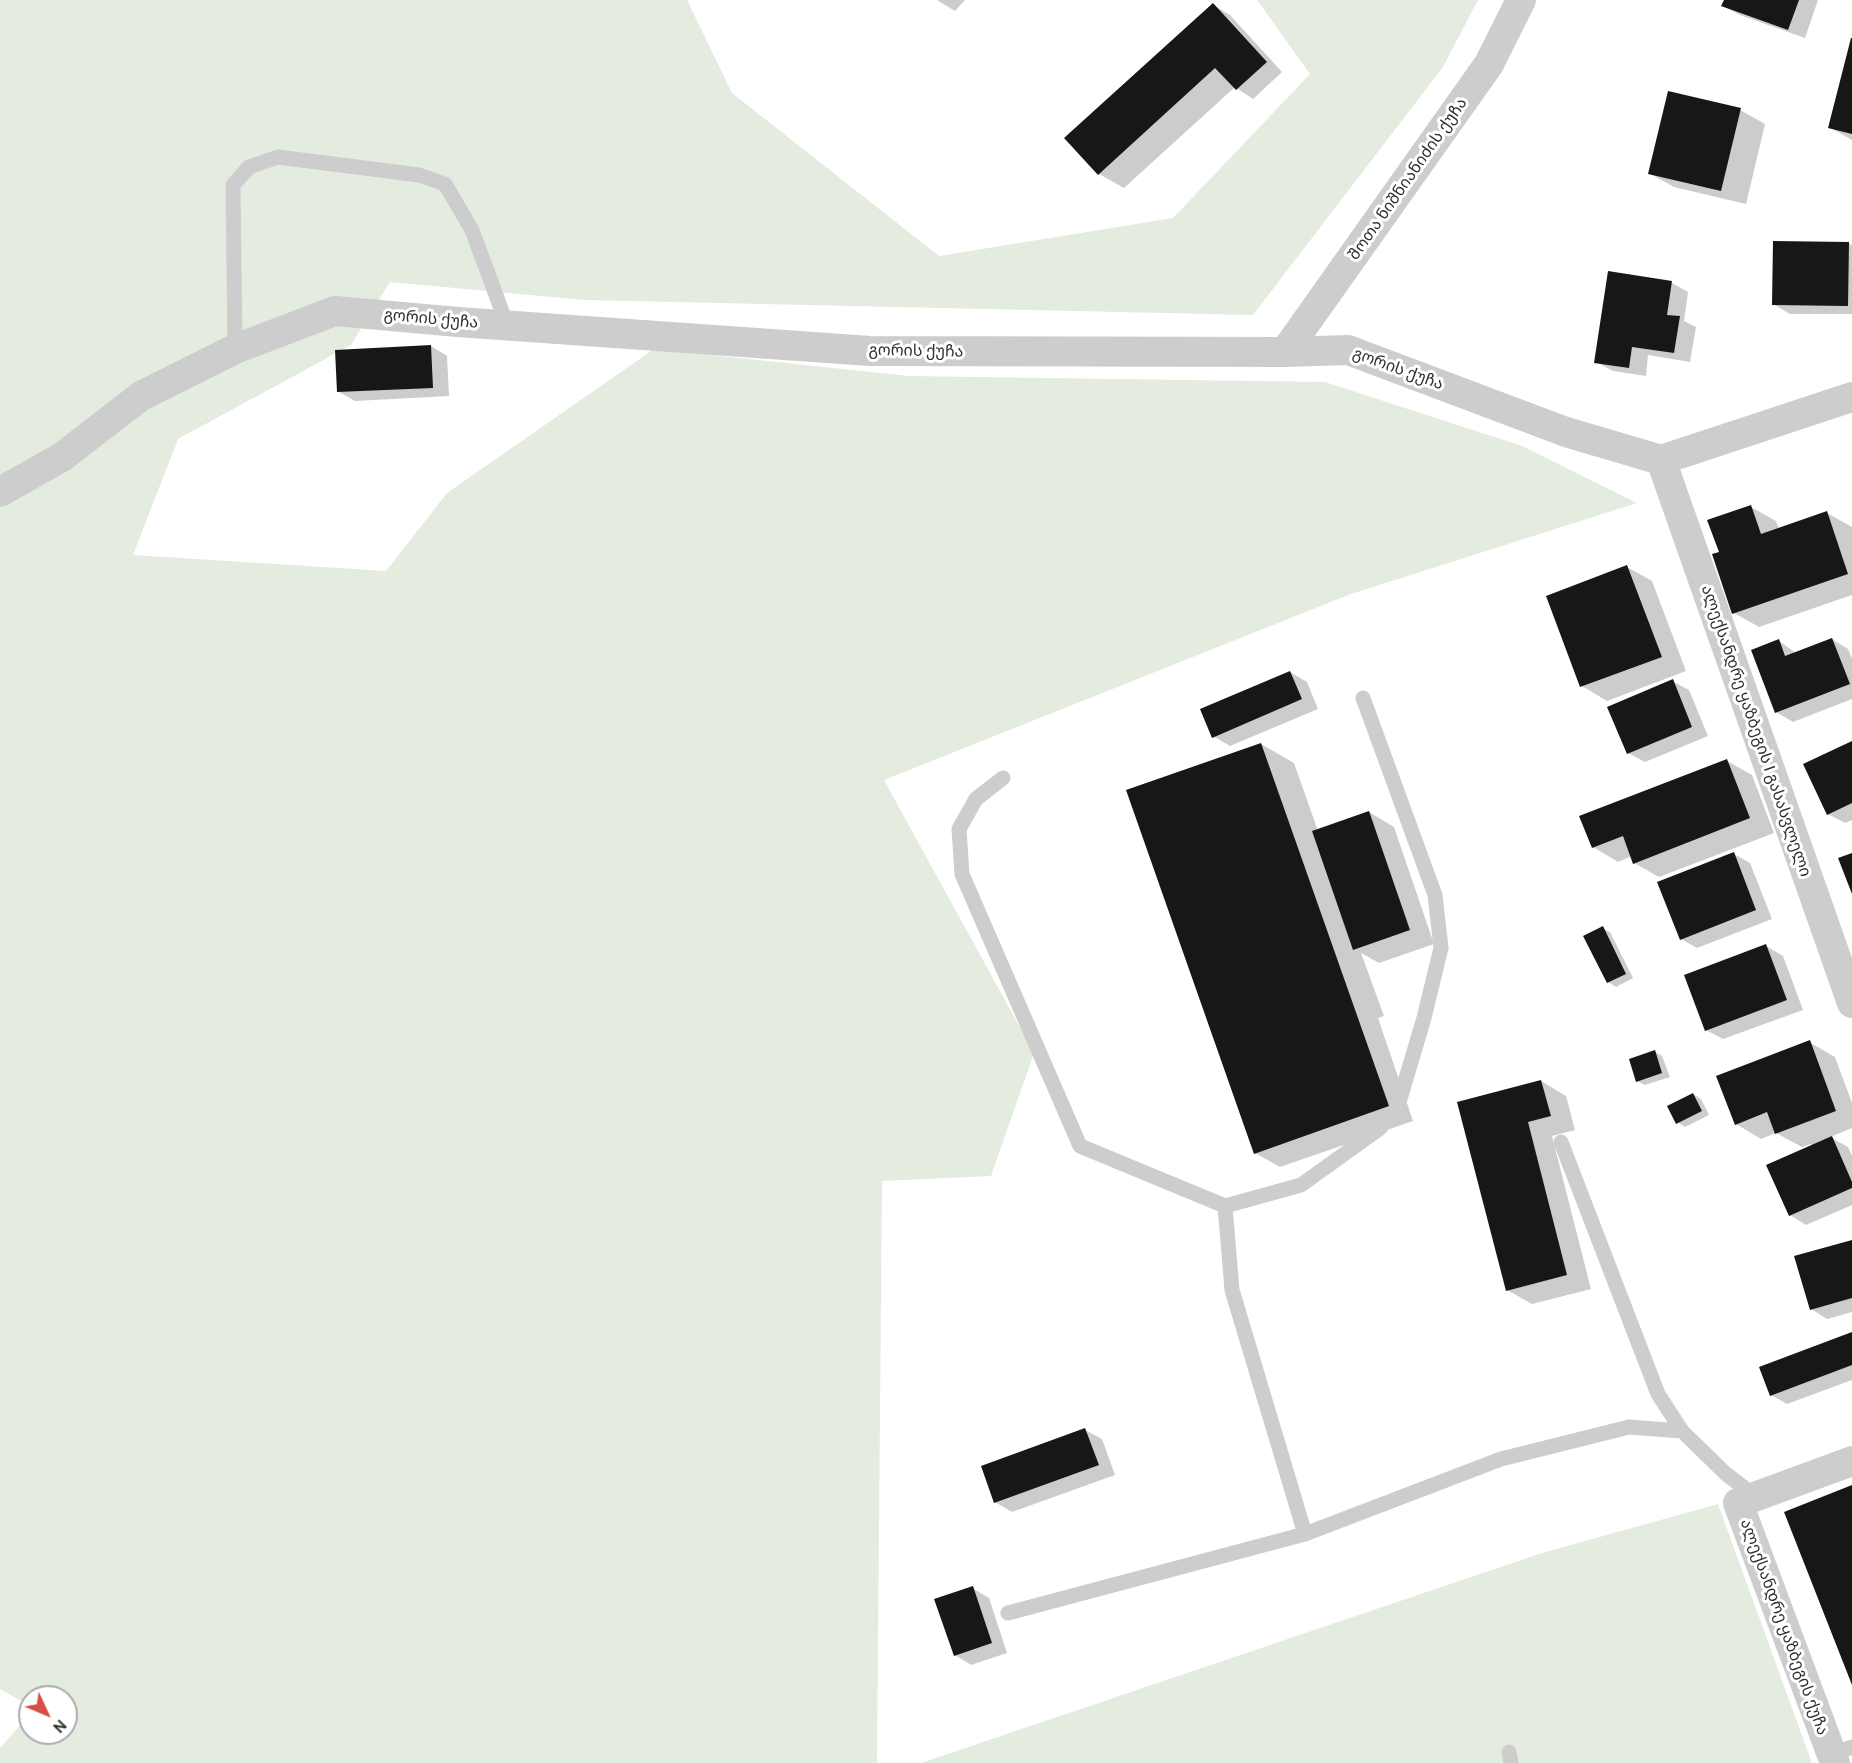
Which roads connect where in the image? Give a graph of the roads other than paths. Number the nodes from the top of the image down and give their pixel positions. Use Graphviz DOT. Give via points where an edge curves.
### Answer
graph roads {
  1 [pos="1521,0"];
  2 [pos="507,325"];
  3 [pos="235,349"];
  4 [pos="1285,352"];
  5 [pos="1852,397"];
  6 [pos="1660,460"];
  7 [pos="0,492"];
  8 [pos="1363,698"];
  9 [pos="1003,778"];
  10 [pos="1852,1003"];
  11 [pos="1562,1142"];
  12 [pos="1225,1206"];
  13 [pos="1682,1431"];
  14 [pos="1852,1461"];
  15 [pos="1756,1497"];
  16 [pos="1305,1534"];
  17 [pos="1008,1613"];
  18 [pos="1839,1755"];
  1 -- 4 [label="street, შოთა ნიშნიანიძის ქუჩა" via="1489,64"];
  2 -- 3 [label="street, გორის ქუჩა" via="335,311"];
  2 -- 3 [label="lane" via="472,230 445,184 419,175 278,157 249,167 233,185"];
  2 -- 4 [label="street, გორის ქუჩა" via="870,351"];
  3 -- 7 [label="street, გორის ქუჩა" via="141,396 62,458"];
  4 -- 6 [label="street, გორის ქუჩა" via="1348,350 1566,432"];
  5 -- 6 [label="street"];
  6 -- 10 [label="street, ალექსანდრე ყაზბეგის I გასასვლელი"];
  8 -- 12 [label="lane" via="1435,895 1441,948 1421,1029 1397,1109 1379,1129 1300,1185"];
  9 -- 12 [label="lane" via="976,799 959,829 962,874 1080,1146"];
  11 -- 13 [label="lane" via="1658,1394"];
  12 -- 16 [label="lane" via="1232,1290"];
  13 -- 15 [label="lane"];
  13 -- 16 [label="lane" via="1629,1427 1501,1460"];
  14 -- 15 [label="street, ალექსანდრე ყაზბეგის ქუჩა"];
  15 -- 18 [label="street, ალექსანდრე ყაზბეგის ქუჩა" via="1738,1503"];
  16 -- 17 [label="lane"];
}
